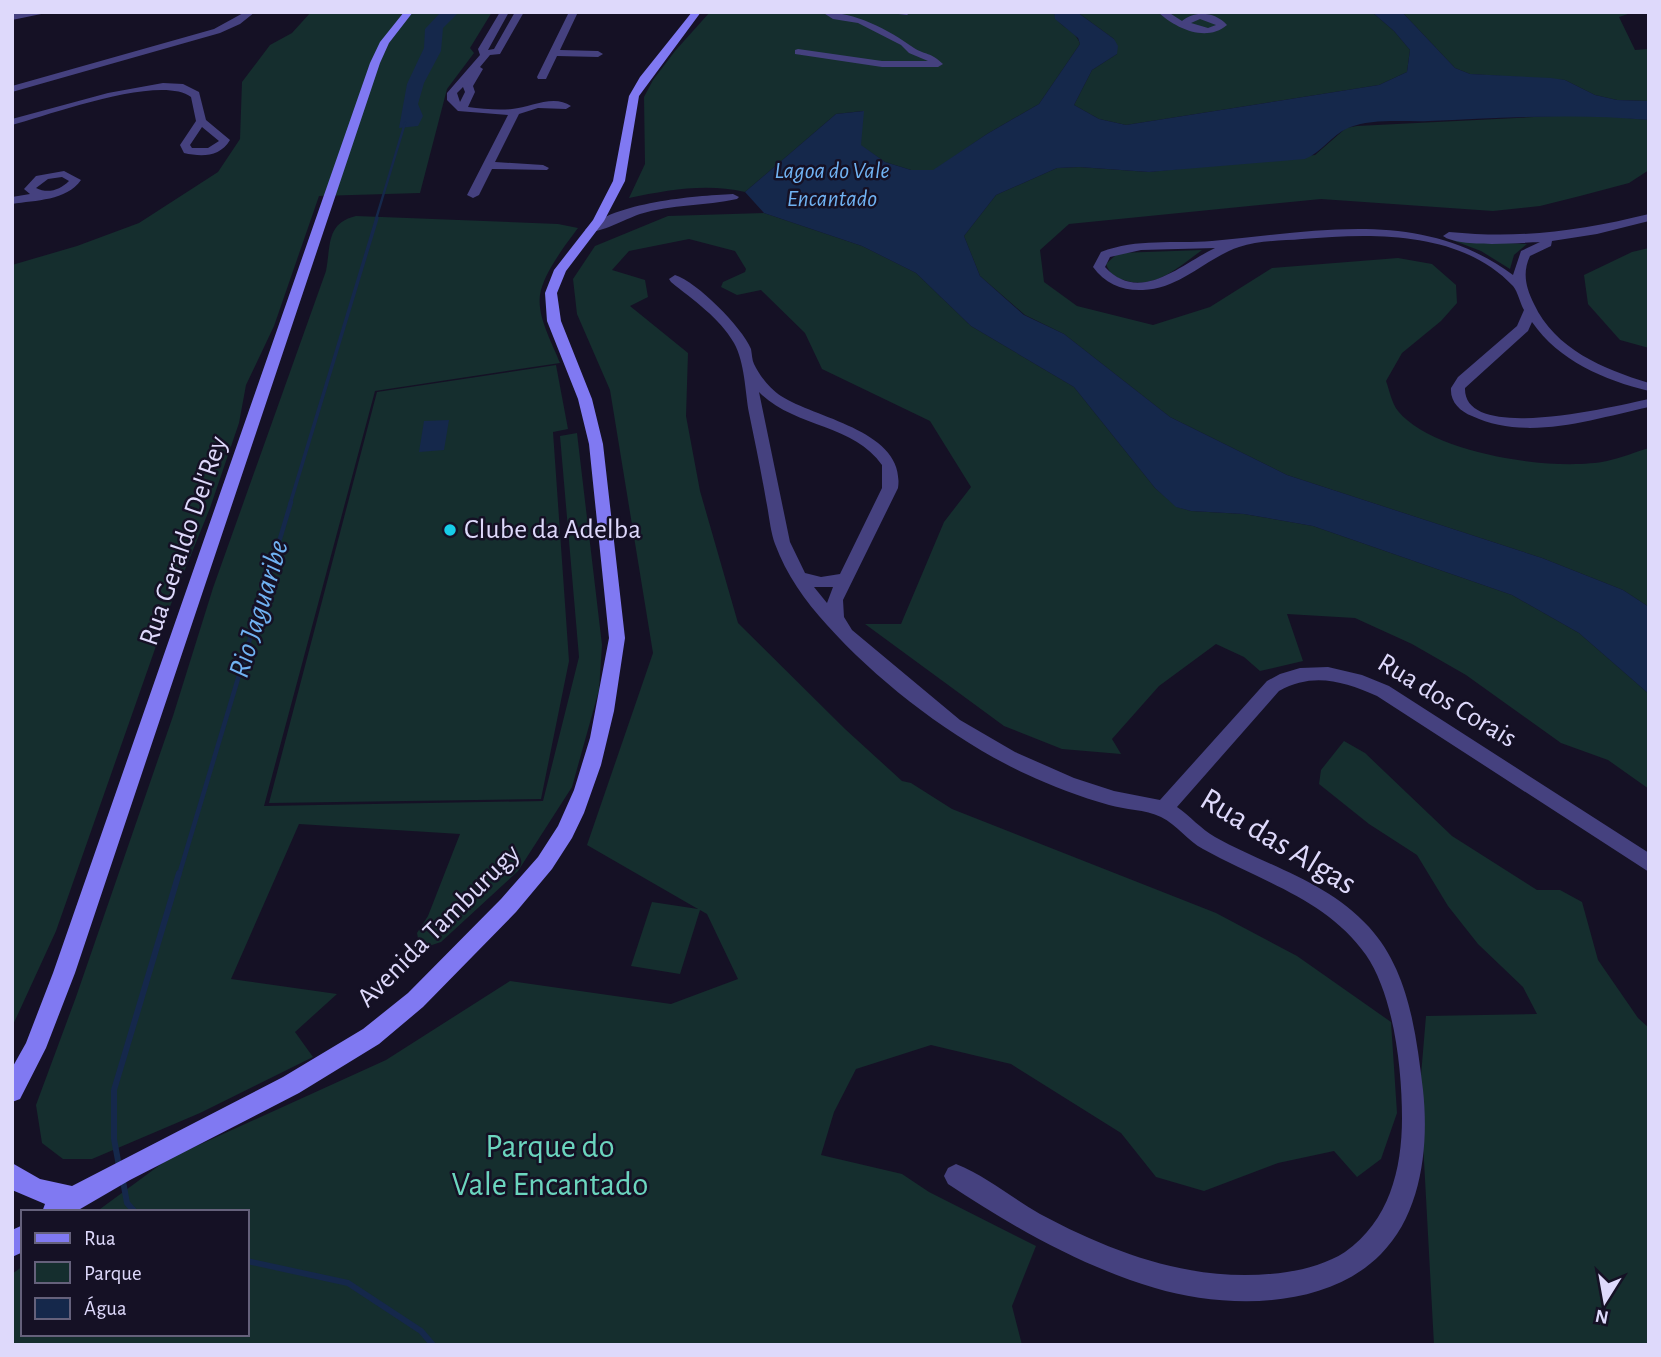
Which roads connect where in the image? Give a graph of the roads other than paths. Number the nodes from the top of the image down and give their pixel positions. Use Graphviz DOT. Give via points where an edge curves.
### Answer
graph roads {
  1 [pos="47,12"];
  2 [pos="251,12"];
  3 [pos="409,12"];
  4 [pos="505,12"];
  5 [pos="520,12"];
  6 [pos="697,12"];
  7 [pos="826,12"];
  8 [pos="885,12"];
  9 [pos="907,12"];
  10 [pos="1163,13"];
  11 [pos="13,14"];
  12 [pos="572,16"];
  13 [pos="1196,16"];
  14 [pos="496,27"];
  15 [pos="511,27"];
  16 [pos="1196,29"];
  17 [pos="799,52"];
  18 [pos="487,53"];
  19 [pos="554,53"];
  20 [pos="598,54"];
  21 [pos="479,65"];
  22 [pos="542,77"];
  23 [pos="455,87"];
  24 [pos="469,88"];
  25 [pos="12,89"];
  26 [pos="566,106"];
  27 [pos="462,109"];
  28 [pos="512,116"];
  29 [pos="201,121"];
  30 [pos="12,122"];
  31 [pos="216,132"];
  32 [pos="189,138"];
  33 [pos="487,164"];
  34 [pos="543,168"];
  35 [pos="37,180"];
  36 [pos="12,191"];
  37 [pos="53,194"];
  38 [pos="473,195"];
  39 [pos="733,197"];
  40 [pos="12,201"];
  41 [pos="1649,217"];
  42 [pos="592,230"];
  43 [pos="1448,239"];
  44 [pos="1530,244"];
  45 [pos="1209,249"];
  46 [pos="1502,270"];
  47 [pos="1518,270"];
  48 [pos="675,279"];
  49 [pos="1520,286"];
  50 [pos="1530,312"];
  51 [pos="1518,334"];
  52 [pos="1549,338"];
  53 [pos="748,363"];
  54 [pos="1647,388"];
  55 [pos="1649,403"];
  56 [pos="799,411"];
  57 [pos="759,424"];
  58 [pos="797,577"];
  59 [pos="845,579"];
  60 [pos="846,634"];
  61 [pos="1164,809"];
  62 [pos="1649,864"];
  63 [pos="12,1091"];
  64 [pos="12,1175"];
  65 [pos="956,1176"];
  66 [pos="71,1199"];
  1 -- 11 [label="street"];
  2 -- 25 [label="street" via="217,31"];
  3 -- 63 [label="main road, Rua Geraldo Del'Rey" via="375,63 64,973 35,1048"];
  4 -- 14 [label="street"];
  5 -- 15 [label="street"];
  6 -- 42 [label="main road, Avenida Tamburugy" via="634,96 620,181"];
  7 -- 17 [label="street" via="860,21 938,64 882,64"];
  8 -- 9 [label="street"];
  10 -- 13 [label="street"];
  10 -- 16 [label="street"];
  12 -- 19 [label="street"];
  13 -- 16 [label="street" via="1186,23"];
  13 -- 16 [label="street" via="1222,24 1213,30"];
  14 -- 15 [label="street"];
  14 -- 18 [label="street" via="482,50"];
  15 -- 18 [label="street" via="497,52"];
  18 -- 21 [label="street"];
  19 -- 20 [label="street"];
  19 -- 22 [label="street"];
  21 -- 23 [label="street"];
  21 -- 24 [label="street"];
  23 -- 24 [label="street"];
  23 -- 27 [label="street" via="453,100"];
  24 -- 27 [label="street"];
  26 -- 28 [label="street" via="537,105"];
  27 -- 28 [label="street"];
  28 -- 33 [label="street"];
  29 -- 30 [label="street" via="197,96 166,86 128,91"];
  29 -- 31 [label="street"];
  29 -- 32 [label="street"];
  31 -- 32 [label="street"];
  31 -- 32 [label="street" via="225,143 209,151 188,150"];
  33 -- 34 [label="street"];
  33 -- 38 [label="street"];
  35 -- 36 [label="street"];
  35 -- 37 [label="street" via="30,186 32,191"];
  35 -- 37 [label="street" via="64,174 75,180"];
  37 -- 40 [label="street"];
  39 -- 42 [label="street" via="675,201 632,212"];
  41 -- 44 [label="street"];
  42 -- 66 [label="main road, Avenida Tamburugy" via="560,270 551,305 596,444 617,638 589,768 566,831 509,905 393,1020 309,1075"];
  43 -- 44 [label="street"];
  43 -- 45 [label="street" via="1399,232 1323,233"];
  43 -- 46 [label="street"];
  44 -- 47 [label="street"];
  45 -- 45 [label="street" via="1125,248 1105,255 1099,267 1124,285 1152,287 1172,279"];
  46 -- 47 [label="street"];
  46 -- 49 [label="street"];
  47 -- 49 [label="street"];
  48 -- 53 [label="street" via="732,328"];
  49 -- 50 [label="street"];
  50 -- 51 [label="street"];
  50 -- 52 [label="street"];
  51 -- 52 [label="street"];
  51 -- 55 [label="street" via="1458,388 1459,401 1476,413 1505,421 1547,423"];
  52 -- 54 [label="street" via="1595,368"];
  53 -- 56 [label="street" via="769,394"];
  53 -- 57 [label="street"];
  56 -- 57 [label="street" via="776,414"];
  56 -- 59 [label="street" via="874,447 890,465 890,488"];
  57 -- 58 [label="street" via="782,542"];
  58 -- 59 [label="street" via="821,583"];
  58 -- 60 [label="street" via="822,612"];
  59 -- 60 [label="street" via="834,609"];
  60 -- 61 [label="street, Rua das Algas" via="976,740 1088,791"];
  61 -- 62 [label="street, Rua dos Corais" via="1273,687 1294,674 1343,674 1383,691"];
  61 -- 65 [label="street, Rua das Algas" via="1204,841 1320,897 1351,922 1380,959 1400,1011 1413,1099 1413,1142 1395,1215 1371,1247 1340,1268 1301,1283 1256,1289 1205,1286 1107,1258 1004,1208"];
  64 -- 66 [label="main road" via="30,1187"];
}
